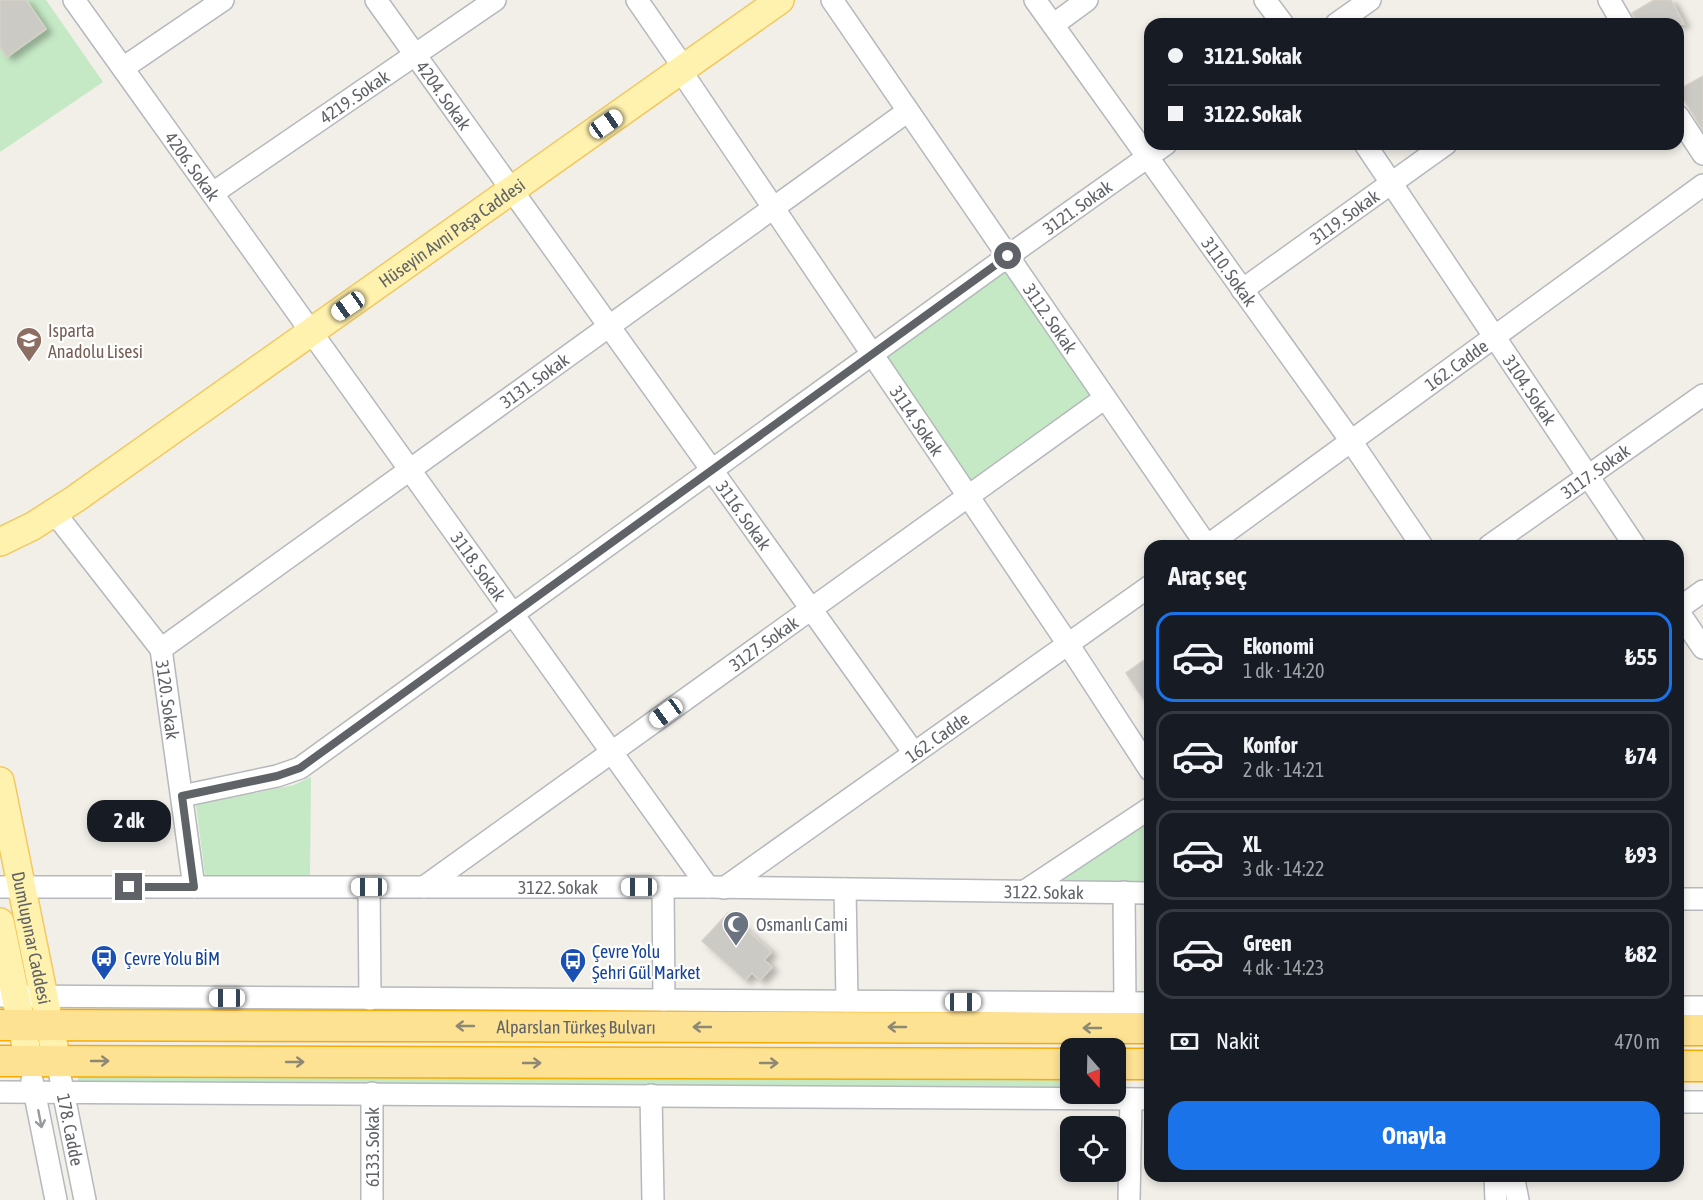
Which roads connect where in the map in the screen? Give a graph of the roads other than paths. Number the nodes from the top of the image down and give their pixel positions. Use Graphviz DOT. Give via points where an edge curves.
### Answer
graph roads {
  1 [pos="74,0"];
  2 [pos="223,0"];
  3 [pos="376,0"];
  4 [pos="495,0"];
  5 [pos="637,0"];
  6 [pos="780,0"];
  7 [pos="832,0"];
  8 [pos="1035,0"];
  9 [pos="1087,0"];
  10 [pos="1265,0"];
  11 [pos="1370,0"];
  12 [pos="1610,0"];
  13 [pos="1278,18"];
  14 [pos="1344,18"];
  15 [pos="1618,18"];
  16 [pos="1053,25"];
  17 [pos="415,55"];
  18 [pos="123,68"];
  19 [pos="682,69"];
  20 [pos="909,111"];
  21 [pos="1684,125"];
  22 [pos="1158,150"];
  23 [pos="1369,150"];
  24 [pos="1438,150"];
  25 [pos="1703,154"];
  26 [pos="1148,157"];
  27 [pos="1391,183"];
  28 [pos="1703,185"];
  29 [pos="511,190"];
  30 [pos="213,193"];
  31 [pos="774,208"];
  32 [pos="1008,256"];
  33 [pos="1242,290"];
  34 [pos="609,327"];
  35 [pos="312,332"];
  36 [pos="1494,336"];
  37 [pos="872,354"];
  38 [pos="1703,395"];
  39 [pos="1105,398"];
  40 [pos="1351,441"];
  41 [pos="410,470"];
  42 [pos="711,471"];
  43 [pos="1588,476"];
  44 [pos="968,496"];
  45 [pos="54,512"];
  46 [pos="1203,540"];
  47 [pos="1215,540"];
  48 [pos="1418,540"];
  49 [pos="1497,540"];
  50 [pos="1631,540"];
  51 [pos="0,542"];
  52 [pos="1144,590"];
  53 [pos="1703,591"];
  54 [pos="1684,605"];
  55 [pos="811,609"];
  56 [pos="513,614"];
  57 [pos="1684,619"];
  58 [pos="1068,644"];
  59 [pos="1703,648"];
  60 [pos="161,649"];
  61 [pos="612,752"];
  62 [pos="914,753"];
  63 [pos="1144,761"];
  64 [pos="0,781"];
  65 [pos="182,796"];
  66 [pos="1144,812"];
  67 [pos="11,887"];
  68 [pos="194,887"];
  69 [pos="369,887"];
  70 [pos="424,887"];
  71 [pos="663,887"];
  72 [pos="716,887"];
  73 [pos="845,889"];
  74 [pos="1025,891"];
  75 [pos="1124,892"];
  76 [pos="1144,893"];
  77 [pos="1684,899"];
  78 [pos="1703,899"];
  79 [pos="0,922"];
  80 [pos="370,999"];
  81 [pos="664,1000"];
  82 [pos="847,1001"];
  83 [pos="1125,1003"];
  84 [pos="1144,1004"];
  85 [pos="1684,1007"];
  86 [pos="1703,1007"];
  87 [pos="22,1011"];
  88 [pos="1144,1028"];
  89 [pos="1684,1030"];
  90 [pos="1703,1030"];
  91 [pos="29,1061"];
  92 [pos="1060,1064"];
  93 [pos="1126,1064"];
  94 [pos="1144,1064"];
  95 [pos="1684,1066"];
  96 [pos="1703,1066"];
  97 [pos="63,1091"];
  98 [pos="0,1092"];
  99 [pos="35,1092"];
  100 [pos="372,1093"];
  101 [pos="651,1095"];
  102 [pos="1141,1099"];
  103 [pos="1684,1102"];
  104 [pos="1703,1102"];
  105 [pos="1495,1182"];
  106 [pos="1510,1182"];
  107 [pos="56,1200"];
  108 [pos="85,1200"];
  109 [pos="372,1200"];
  110 [pos="652,1200"];
  111 [pos="1129,1200"];
  112 [pos="1496,1200"];
  113 [pos="1518,1200"];
  1 -- 18 [label="street, 4206. Sokak"];
  2 -- 18 [label="street"];
  3 -- 17 [label="street, 4204. Sokak"];
  4 -- 17 [label="street, 4219. Sokak"];
  5 -- 19 [label="street, 3114. Sokak"];
  6 -- 19 [label="main road, Hüseyin Avni Paşa Caddesi"];
  7 -- 20 [label="street, 3112. Sokak"];
  8 -- 16 [label="street, 3110. Sokak"];
  9 -- 16 [label="street"];
  10 -- 13 [label="street"];
  11 -- 14 [label="street"];
  12 -- 15 [label="street"];
  16 -- 26 [label="street, 3110. Sokak"];
  17 -- 29 [label="street, 4204. Sokak"];
  17 -- 30 [label="street, 4219. Sokak"];
  18 -- 30 [label="street, 4206. Sokak"];
  19 -- 29 [label="main road, Hüseyin Avni Paşa Caddesi"];
  19 -- 31 [label="street, 3114. Sokak"];
  20 -- 31 [label="street, 3131. Sokak"];
  20 -- 32 [label="street, 3112. Sokak"];
  21 -- 25 [label="street"];
  22 -- 26 [label="street, 3121. Sokak"];
  23 -- 27 [label="street, 3104. Sokak"];
  24 -- 27 [label="street, 3119. Sokak"];
  26 -- 32 [label="street, 3121. Sokak"];
  26 -- 33 [label="street, 3110. Sokak"];
  27 -- 33 [label="street, 3119. Sokak"];
  27 -- 36 [label="street, 3104. Sokak"];
  28 -- 36 [label="street, 162. Cadde"];
  29 -- 34 [label="street, 3116. Sokak"];
  29 -- 35 [label="main road, Hüseyin Avni Paşa Caddesi"];
  30 -- 35 [label="street, 4206. Sokak"];
  31 -- 34 [label="street, 3131. Sokak"];
  31 -- 37 [label="street, 3114. Sokak"];
  32 -- 37 [label="street, 3121. Sokak"];
  32 -- 39 [label="street, 3112. Sokak"];
  33 -- 40 [label="street, 3110. Sokak"];
  34 -- 41 [label="street, 3131. Sokak"];
  34 -- 42 [label="street, 3116. Sokak"];
  35 -- 41 [label="street, 3118. Sokak"];
  35 -- 45 [label="main road, Hüseyin Avni Paşa Caddesi"];
  36 -- 40 [label="street, 162. Cadde"];
  36 -- 43 [label="street, 3104. Sokak"];
  37 -- 42 [label="street, 3121. Sokak"];
  37 -- 44 [label="street, 3114. Sokak"];
  38 -- 43 [label="street, 3117. Sokak"];
  39 -- 44 [label="street, 3127. Sokak"];
  39 -- 46 [label="street, 3112. Sokak"];
  40 -- 47 [label="street, 162. Cadde"];
  40 -- 48 [label="street, 3110. Sokak"];
  41 -- 56 [label="street, 3118. Sokak"];
  41 -- 60 [label="street, 3131. Sokak"];
  42 -- 55 [label="street, 3116. Sokak"];
  42 -- 56 [label="street, 3121. Sokak"];
  43 -- 49 [label="street, 3117. Sokak"];
  43 -- 50 [label="street, 3104. Sokak"];
  44 -- 55 [label="street, 3127. Sokak"];
  44 -- 58 [label="street, 3114. Sokak"];
  45 -- 51 [label="main road, Hüseyin Avni Paşa Caddesi"];
  45 -- 60 [label="street, 3120. Sokak"];
  52 -- 58 [label="street, 162. Cadde"];
  53 -- 54 [label="street"];
  55 -- 61 [label="street, 3127. Sokak"];
  55 -- 62 [label="street, 3116. Sokak"];
  56 -- 61 [label="street, 3118. Sokak"];
  56 -- 65 [label="street, 3121. Sokak" via="300,768"];
  57 -- 59 [label="street"];
  58 -- 62 [label="street, 162. Cadde"];
  58 -- 63 [label="street, 3114. Sokak"];
  60 -- 65 [label="street, 3120. Sokak"];
  61 -- 70 [label="street, 3127. Sokak"];
  61 -- 72 [label="street, 3118. Sokak"];
  62 -- 72 [label="street, 162. Cadde"];
  64 -- 67 [label="main road, Dumlupınar Caddesi"];
  65 -- 68 [label="street, 3120. Sokak"];
  66 -- 74 [label="street"];
  67 -- 68 [label="street, 3122. Sokak"];
  67 -- 87 [label="main road, Dumlupınar Caddesi"];
  68 -- 69 [label="street, 3122. Sokak"];
  69 -- 70 [label="street, 3122. Sokak"];
  69 -- 80 [label="street"];
  70 -- 71 [label="street, 3122. Sokak"];
  71 -- 72 [label="street, 3122. Sokak"];
  71 -- 81 [label="street"];
  72 -- 73 [label="street, 3122. Sokak"];
  73 -- 74 [label="street, 3122. Sokak"];
  73 -- 82 [label="street"];
  74 -- 75 [label="street, 3122. Sokak"];
  75 -- 76 [label="street, 3122. Sokak"];
  75 -- 83 [label="street"];
  77 -- 78 [label="street"];
  79 -- 87 [label="main road, Dumlupınar Caddesi"];
  80 -- 81 [label="street"];
  80 -- 87 [label="street"];
  81 -- 82 [label="street"];
  82 -- 83 [label="street"];
  83 -- 84 [label="street"];
  85 -- 86 [label="street"];
  88 -- 87 [label="highway, Alparslan Türkeş Bulvarı, one-way"];
  87 -- 91 [label="main road, Dumlupınar Caddesi"];
  89 -- 90 [label="highway"];
  91 -- 92 [label="highway, Alparslan Türkeş Bulvarı, one-way"];
  91 -- 97 [label="street, 178. Cadde"];
  91 -- 99 [label="street, 178. Cadde"];
  93 -- 94 [label="highway"];
  95 -- 96 [label="highway"];
  97 -- 99 [label="street"];
  97 -- 100 [label="street"];
  97 -- 108 [label="street, 178. Cadde"];
  98 -- 99 [label="street"];
  99 -- 107 [label="street, 178. Cadde, one-way"];
  100 -- 101 [label="street"];
  100 -- 109 [label="street, 6133. Sokak"];
  101 -- 102 [label="street"];
  101 -- 110 [label="street"];
  102 -- 111 [label="street"];
  103 -- 104 [label="street"];
  105 -- 112 [label="street"];
  106 -- 113 [label="street" via="1515,1185"];
}
